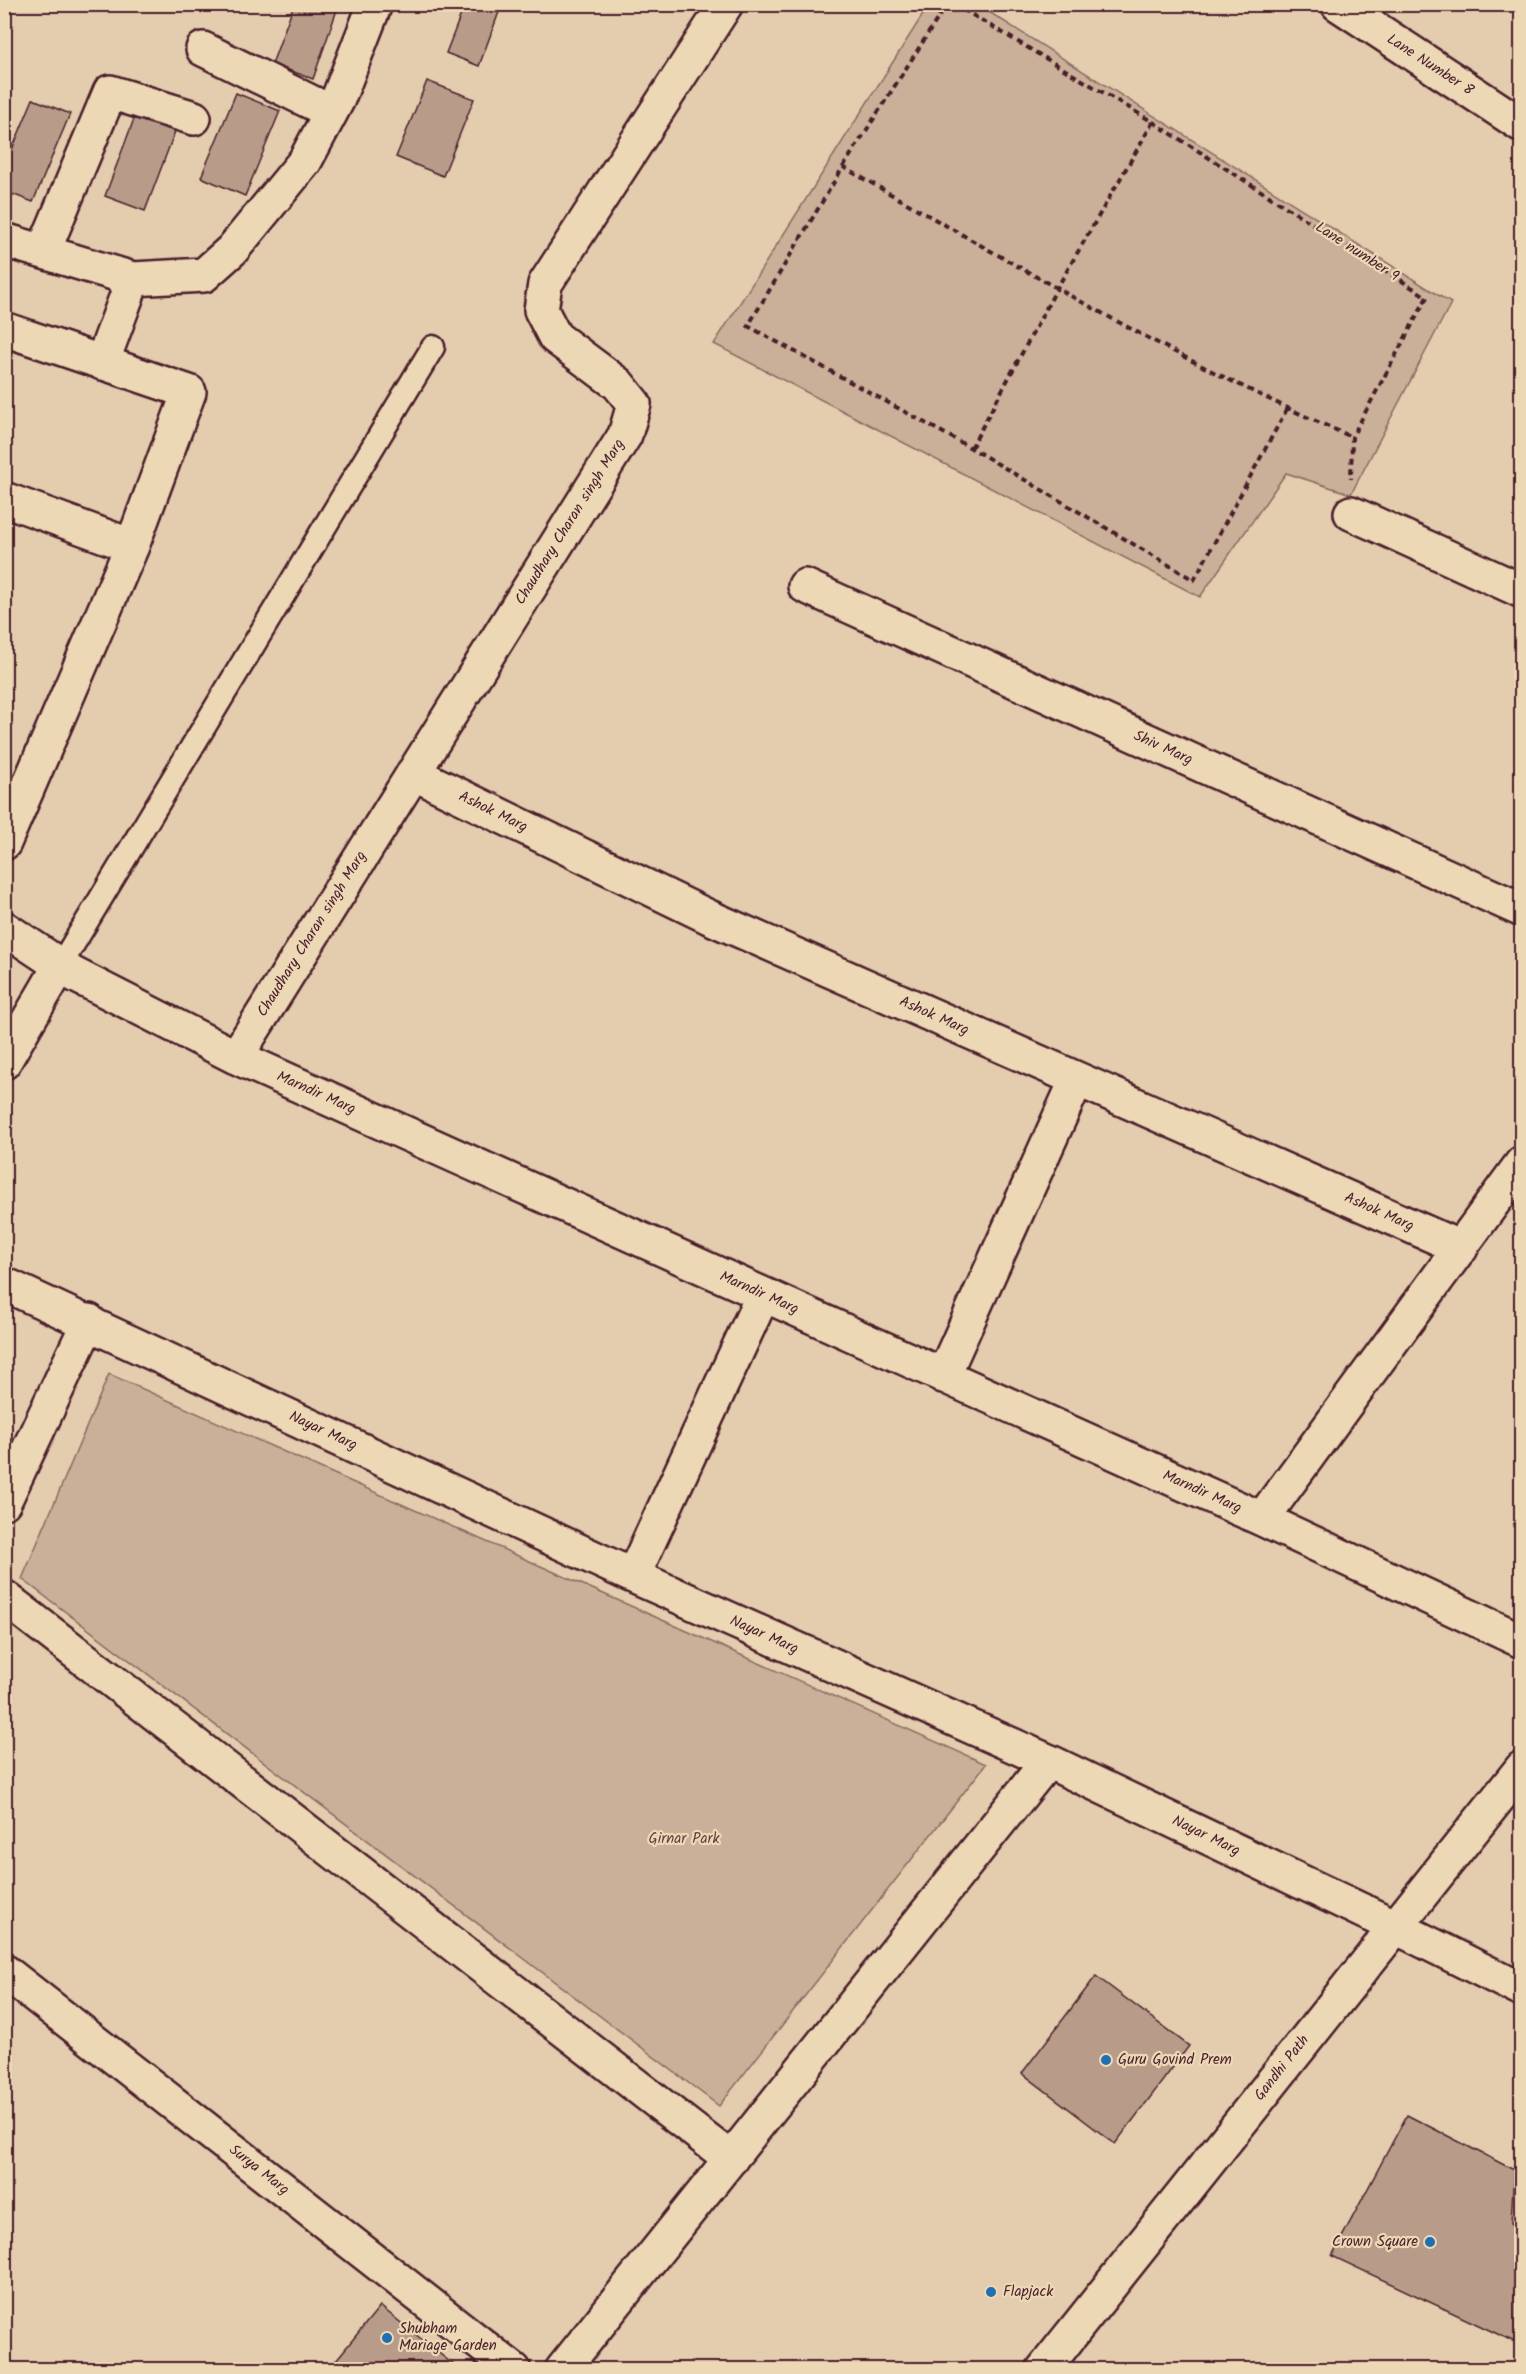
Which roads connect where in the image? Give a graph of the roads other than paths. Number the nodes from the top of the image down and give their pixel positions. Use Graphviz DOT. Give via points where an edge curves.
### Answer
graph roads {
  1 [pos="375,4"];
  2 [pos="726,4"];
  3 [pos="1338,4"];
  4 [pos="203,49"];
  5 [pos="331,112"];
  6 [pos="194,118"];
  7 [pos="1521,125"];
  8 [pos="4,240"];
  9 [pos="44,250"];
  10 [pos="133,279"];
  11 [pos="4,329"];
  12 [pos="433,347"];
  13 [pos="102,363"];
  14 [pos="4,499"];
  15 [pos="1351,513"];
  16 [pos="132,546"];
  17 [pos="805,586"];
  18 [pos="1521,591"];
  19 [pos="413,773"];
  20 [pos="4,843"];
  21 [pos="1521,910"];
  22 [pos="4,928"];
  23 [pos="60,966"];
  24 [pos="236,1057"];
  25 [pos="4,1062"];
  26 [pos="1077,1079"];
  27 [pos="1521,1163"];
  28 [pos="1461,1248"];
  29 [pos="4,1284"];
  30 [pos="763,1295"];
  31 [pos="89,1321"];
  32 [pos="943,1376"];
  33 [pos="4,1502"];
  34 [pos="1262,1519"];
  35 [pos="633,1576"];
  36 [pos="4,1597"];
  37 [pos="1521,1641"];
  38 [pos="1048,1761"];
  39 [pos="1521,1768"];
  40 [pos="1394,1926"];
  41 [pos="4,1971"];
  42 [pos="1521,1990"];
  43 [pos="731,2158"];
  44 [pos="514,2370"];
  45 [pos="562,2370"];
  46 [pos="1043,2370"];
  1 -- 5 [label="street"];
  2 -- 19 [label="street, Chaudhary Charan singh Marg" via="544,284 541,310 555,337 618,384 634,404 625,435"];
  3 -- 7 [label="street, Lane Number 8"];
  4 -- 5 [label="street"];
  5 -- 10 [label="street" via="305,161 232,250 204,275"];
  6 -- 9 [label="street" via="110,92"];
  8 -- 9 [label="street"];
  9 -- 10 [label="street"];
  10 -- 13 [label="street"];
  11 -- 13 [label="street"];
  12 -- 23 [label="lane"];
  13 -- 16 [label="street" via="189,392"];
  14 -- 16 [label="street"];
  15 -- 18 [label="street"];
  16 -- 20 [label="street"];
  17 -- 21 [label="street, Shiv Marg"];
  19 -- 24 [label="street, Chaudhary Charan singh Marg"];
  19 -- 26 [label="street, Ashok Marg" via="709,917"];
  22 -- 23 [label="street, Marndir Marg"];
  23 -- 24 [label="street, Marndir Marg"];
  23 -- 25 [label="street"];
  24 -- 30 [label="street, Marndir Marg"];
  26 -- 28 [label="street, Ashok Marg"];
  26 -- 32 [label="street"];
  27 -- 28 [label="street"];
  28 -- 34 [label="street"];
  29 -- 31 [label="street, Nayar Marg"];
  30 -- 32 [label="street, Marndir Marg"];
  30 -- 35 [label="street"];
  31 -- 33 [label="street"];
  31 -- 35 [label="street, Nayar Marg"];
  32 -- 34 [label="street, Marndir Marg"];
  34 -- 37 [label="street, Marndir Marg"];
  35 -- 38 [label="street, Nayar Marg"];
  36 -- 43 [label="street"];
  38 -- 40 [label="street, Nayar Marg"];
  38 -- 43 [label="street"];
  39 -- 40 [label="street, Gandhi Path"];
  40 -- 42 [label="street, Nayar Marg"];
  40 -- 46 [label="street, Gandhi Path"];
  41 -- 44 [label="street, Surya Marg"];
  43 -- 45 [label="street"];
}
